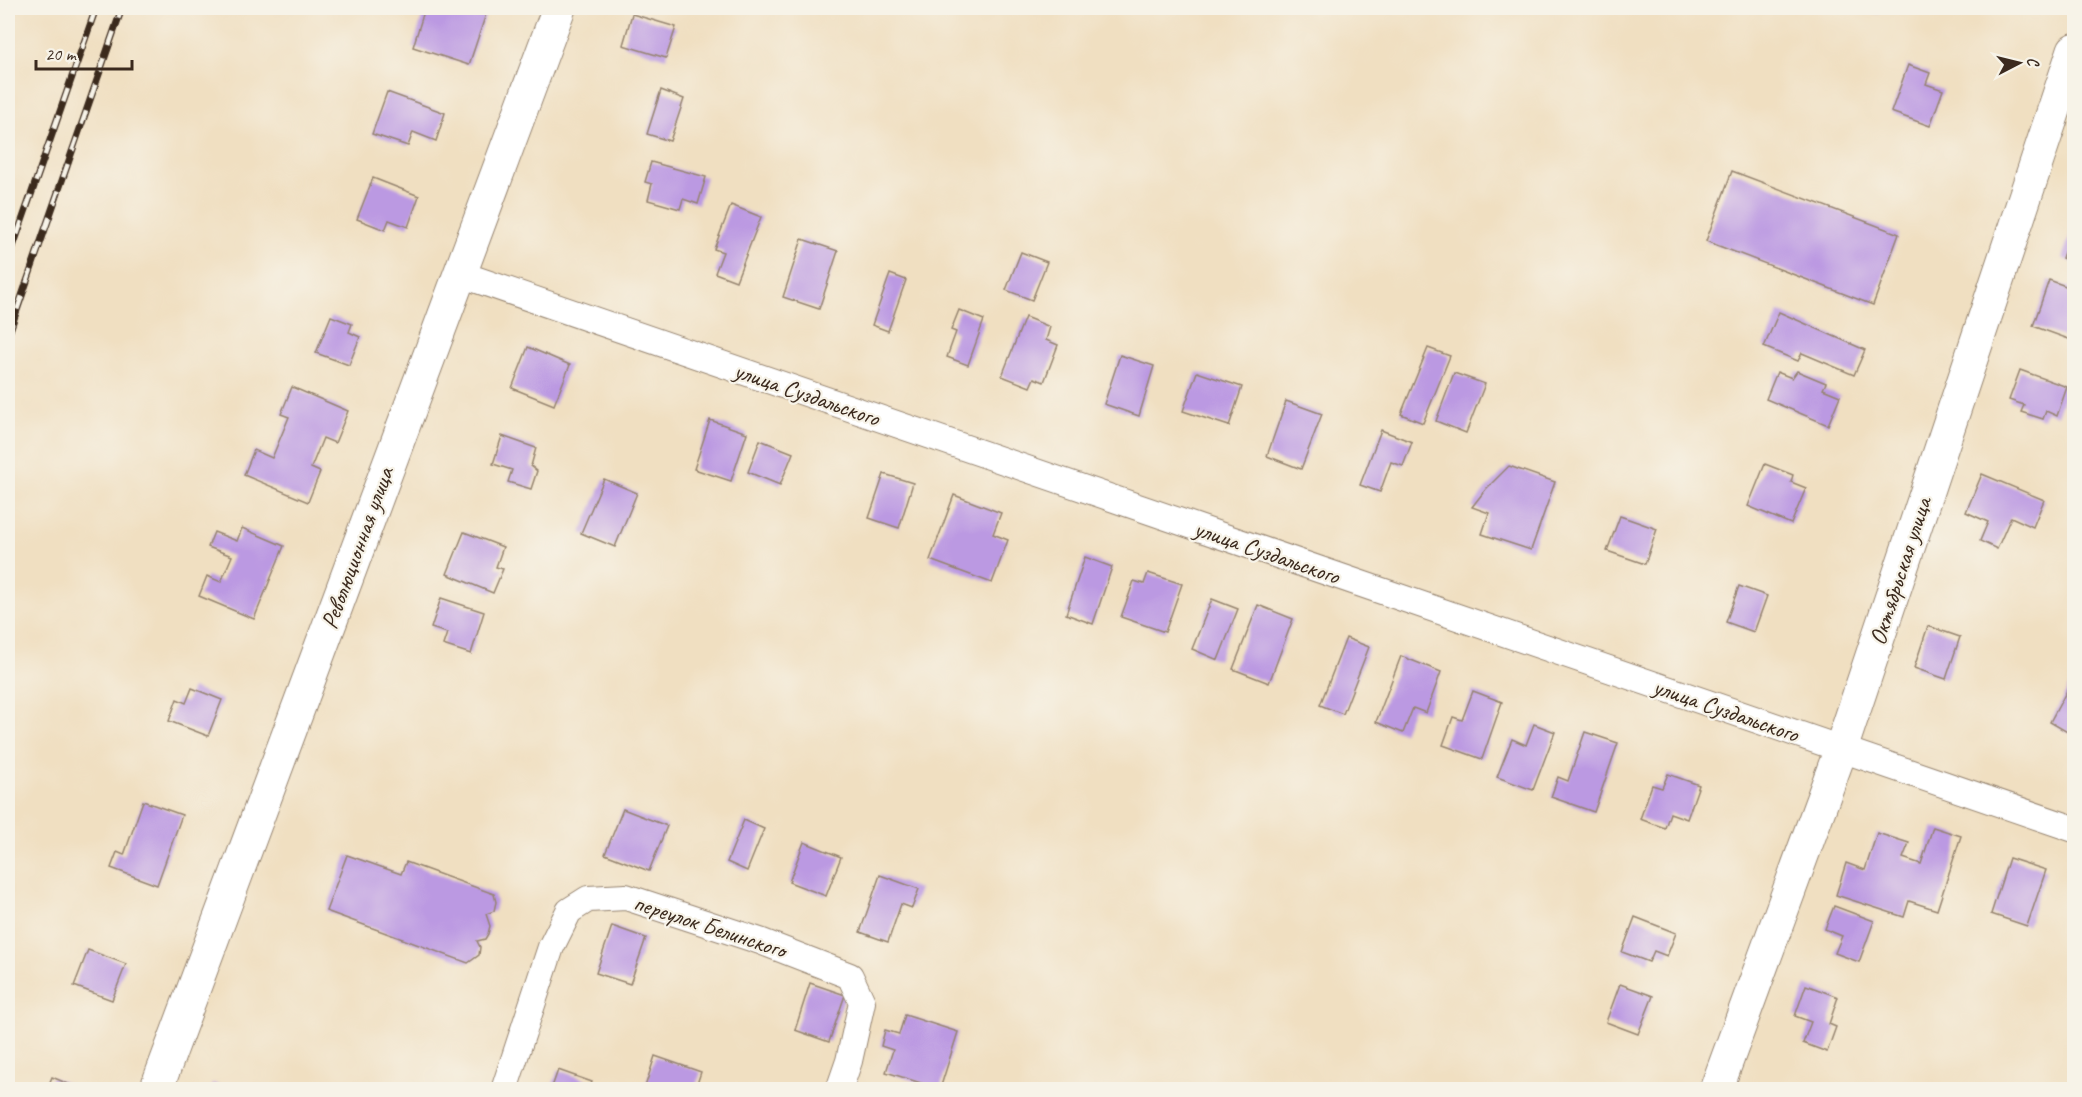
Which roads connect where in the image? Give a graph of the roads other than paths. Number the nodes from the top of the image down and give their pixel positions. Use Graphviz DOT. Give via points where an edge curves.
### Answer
graph roads {
  1 [pos="559,8"];
  2 [pos="2074,50"];
  3 [pos="460,274"];
  4 [pos="1840,749"];
  5 [pos="2074,829"];
  6 [pos="156,1089"];
  7 [pos="504,1089"];
  8 [pos="839,1089"];
  9 [pos="1716,1089"];
  1 -- 3 [label="street, Революционная улица"];
  2 -- 4 [label="street, Октябрьская улица"];
  3 -- 4 [label="street, улица Суздальского"];
  3 -- 6 [label="street, Революционная улица"];
  4 -- 5 [label="street, улица Суздальского"];
  4 -- 9 [label="street, Октябрьская улица"];
  7 -- 8 [label="street, переулок Белинского" via="551,947 569,910 588,899 626,897 760,941 850,976 862,1002"];
}
